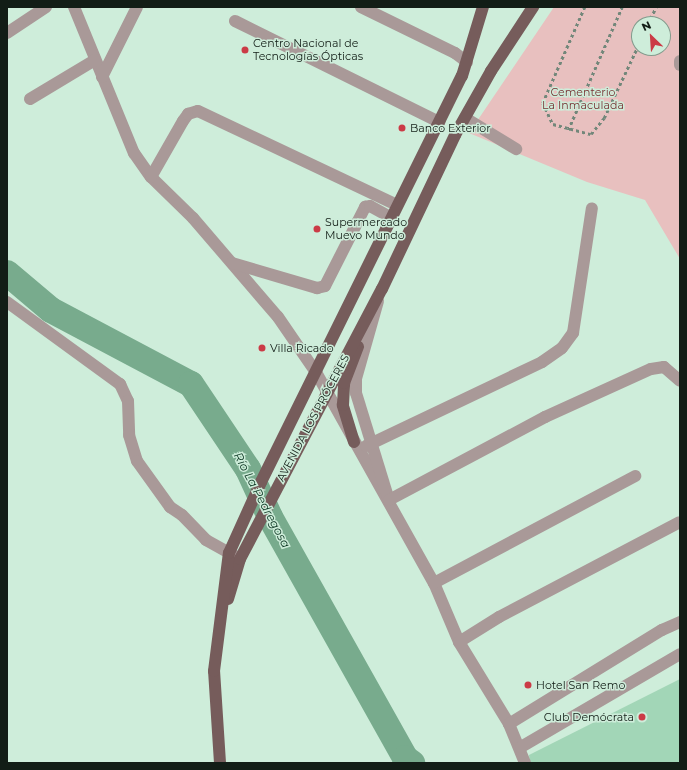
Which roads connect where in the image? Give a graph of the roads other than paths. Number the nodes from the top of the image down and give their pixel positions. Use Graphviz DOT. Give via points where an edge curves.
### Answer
graph roads {
  1 [pos="46,7"];
  2 [pos="74,7"];
  3 [pos="137,7"];
  4 [pos="361,7"];
  5 [pos="483,7"];
  6 [pos="533,7"];
  7 [pos="235,21"];
  8 [pos="7,33"];
  9 [pos="95,60"];
  10 [pos="680,61"];
  11 [pos="467,62"];
  12 [pos="680,65"];
  13 [pos="102,77"];
  14 [pos="30,99"];
  15 [pos="465,118"];
  16 [pos="439,122"];
  17 [pos="516,149"];
  18 [pos="151,177"];
  19 [pos="397,205"];
  20 [pos="592,208"];
  21 [pos="392,218"];
  22 [pos="232,263"];
  23 [pos="382,289"];
  24 [pos="7,302"];
  25 [pos="317,374"];
  26 [pos="680,381"];
  27 [pos="327,391"];
  28 [pos="373,443"];
  29 [pos="356,446"];
  30 [pos="635,476"];
  31 [pos="389,500"];
  32 [pos="680,522"];
  33 [pos="234,556"];
  34 [pos="434,583"];
  35 [pos="680,622"];
  36 [pos="459,642"];
  37 [pos="680,654"];
  38 [pos="510,724"];
  39 [pos="521,747"];
  40 [pos="220,763"];
  41 [pos="525,763"];
  1 -- 8 [label="street"];
  2 -- 9 [label="street"];
  3 -- 13 [label="street"];
  4 -- 11 [label="street" via="455,53"];
  5 -- 11 [label="main road, AVENIDA LOS PRÓCERES"];
  6 -- 15 [label="main road, AVENIDA LOS PRÓCERES" via="491,71"];
  7 -- 16 [label="street"];
  9 -- 13 [label="street"];
  9 -- 14 [label="street"];
  10 -- 12 [label="street"];
  11 -- 16 [label="main road, AVENIDA LOS PRÓCERES"];
  13 -- 18 [label="street" via="134,152"];
  15 -- 17 [label="street"];
  15 -- 23 [label="main road, AVENIDA LOS PRÓCERES"];
  16 -- 19 [label="main road, AVENIDA LOS PRÓCERES"];
  18 -- 19 [label="street" via="183,121 188,114 198,111"];
  18 -- 22 [label="street" via="193,218"];
  19 -- 21 [label="main road, AVENIDA LOS PRÓCERES"];
  20 -- 28 [label="street" via="572,333 562,348 542,362"];
  21 -- 22 [label="street" via="370,206 365,208 331,279 321,287 317,288"];
  21 -- 25 [label="main road, AVENIDA LOS PRÓCERES"];
  22 -- 25 [label="street" via="278,317"];
  23 -- 27 [label="main road, AVENIDA LOS PRÓCERES"];
  23 -- 28 [label="street" via="356,379 358,401"];
  23 -- 29 [label="main road" via="344,383 343,405"];
  24 -- 33 [label="street" via="120,384 128,402 129,435 137,461 170,507 182,515 206,540"];
  25 -- 27 [label="street"];
  25 -- 33 [label="main road, AVENIDA LOS PRÓCERES" via="261,482"];
  26 -- 31 [label="street" via="664,367 651,369 545,417"];
  27 -- 29 [label="street"];
  27 -- 33 [label="main road, AVENIDA LOS PRÓCERES" via="262,515"];
  28 -- 29 [label="street"];
  28 -- 31 [label="street"];
  29 -- 31 [label="street"];
  30 -- 34 [label="street"];
  31 -- 34 [label="street"];
  32 -- 36 [label="street" via="499,617"];
  33 -- 40 [label="main road, AVENIDA LOS PRÓCERES" via="215,646 214,671"];
  34 -- 36 [label="street"];
  35 -- 38 [label="street" via="662,630"];
  36 -- 38 [label="street"];
  37 -- 39 [label="street"];
  38 -- 39 [label="street"];
  39 -- 41 [label="street"];
}
